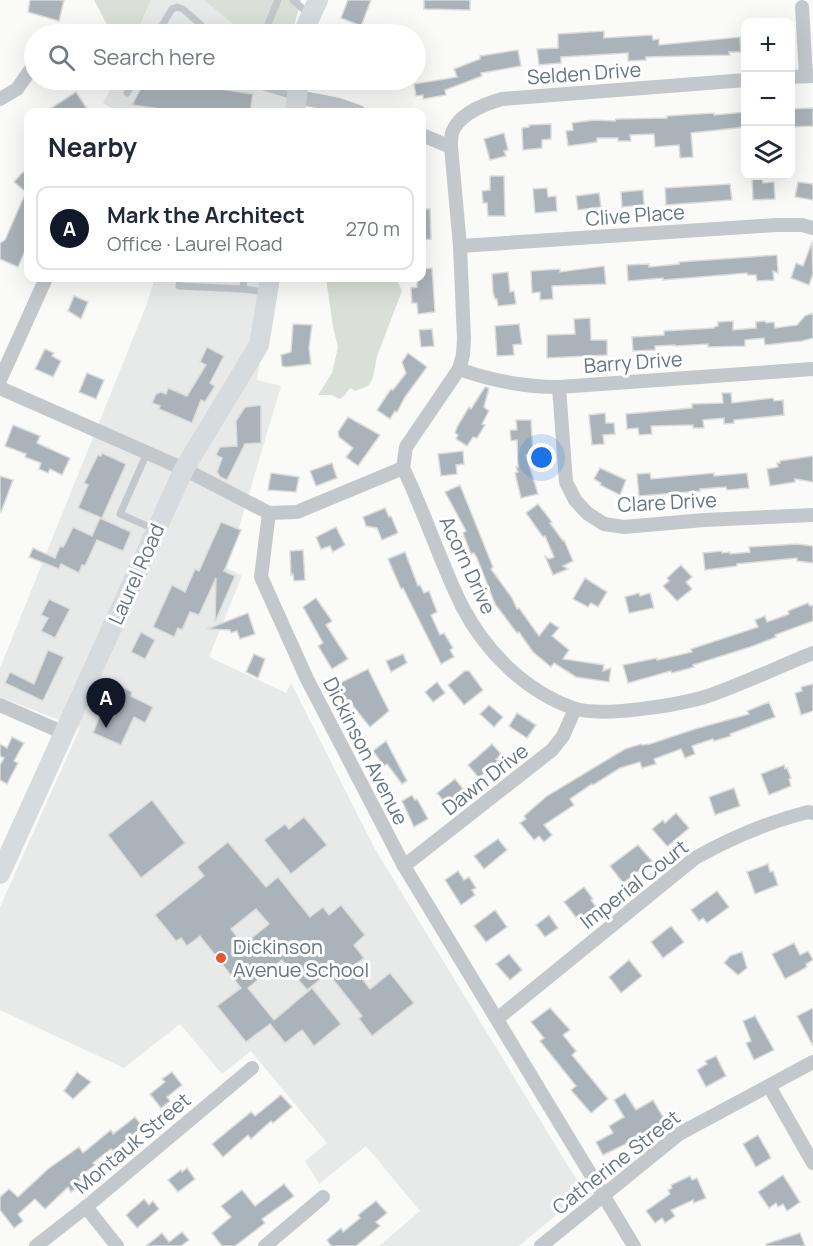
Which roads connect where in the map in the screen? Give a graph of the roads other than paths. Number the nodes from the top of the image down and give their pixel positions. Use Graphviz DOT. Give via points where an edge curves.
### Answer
graph roads {
  1 [pos="278,0"];
  2 [pos="293,0"];
  3 [pos="802,7"];
  4 [pos="311,17"];
  5 [pos="163,24"];
  6 [pos="200,24"];
  7 [pos="268,24"];
  8 [pos="810,76"];
  9 [pos="795,77"];
  10 [pos="24,79"];
  11 [pos="741,80"];
  12 [pos="129,90"];
  13 [pos="127,93"];
  14 [pos="298,93"];
  15 [pos="0,99"];
  16 [pos="348,108"];
  17 [pos="426,137"];
  18 [pos="451,147"];
  19 [pos="813,228"];
  20 [pos="460,246"];
  21 [pos="44,282"];
  22 [pos="180,282"];
  23 [pos="244,282"];
  24 [pos="269,285"];
  25 [pos="243,289"];
  26 [pos="459,369"];
  27 [pos="813,369"];
  28 [pos="0,380"];
  29 [pos="559,387"];
  30 [pos="0,388"];
  31 [pos="148,453"];
  32 [pos="403,468"];
  33 [pos="184,469"];
  34 [pos="268,513"];
  35 [pos="813,515"];
  36 [pos="156,530"];
  37 [pos="813,653"];
  38 [pos="0,705"];
  39 [pos="575,709"];
  40 [pos="64,733"];
  41 [pos="813,813"];
  42 [pos="404,866"];
  43 [pos="0,874"];
  44 [pos="497,1019"];
  45 [pos="813,1062"];
  46 [pos="252,1068"];
  47 [pos="769,1086"];
  48 [pos="813,1163"];
  49 [pos="603,1195"];
  50 [pos="323,1197"];
  51 [pos="86,1207"];
  52 [pos="36,1246"];
  53 [pos="117,1246"];
  54 [pos="265,1246"];
  55 [pos="541,1246"];
  56 [pos="634,1246"];
  1 -- 7 [label="lane"];
  2 -- 4 [label="lane"];
  3 -- 8 [label="street"];
  5 -- 6 [label="lane" via="177,7"];
  8 -- 9 [label="street"];
  10 -- 15 [label="street"];
  11 -- 18 [label="street, Selden Drive" via="502,99 468,114 452,133"];
  12 -- 13 [label="lane"];
  14 -- 16 [label="street"];
  17 -- 18 [label="street"];
  18 -- 20 [label="street"];
  19 -- 20 [label="street, Clive Place" via="776,225"];
  20 -- 26 [label="street" via="464,339"];
  21 -- 28 [label="street"];
  22 -- 25 [label="lane" via="179,286"];
  23 -- 25 [label="lane"];
  24 -- 25 [label="lane"];
  24 -- 33 [label="main road, Laurel Road" via="259,345"];
  26 -- 29 [label="street, Barry Drive" via="486,380"];
  26 -- 32 [label="street" via="406,447"];
  27 -- 29 [label="street, Barry Drive"];
  29 -- 35 [label="street, Clare Drive" via="566,482 575,500 604,524 624,527"];
  30 -- 31 [label="street"];
  31 -- 33 [label="street"];
  31 -- 36 [label="lane" via="120,514"];
  32 -- 34 [label="street" via="297,512"];
  32 -- 39 [label="street, Acorn Drive" via="462,606 481,635 504,665 548,696"];
  33 -- 34 [label="street"];
  33 -- 36 [label="main road, Laurel Road"];
  34 -- 42 [label="street, Dickinson Avenue" via="261,577 307,679"];
  36 -- 40 [label="main road, Laurel Road"];
  37 -- 39 [label="street, Acorn Drive" via="707,696 620,710"];
  38 -- 40 [label="street"];
  39 -- 42 [label="street, Dawn Drive" via="552,750"];
  40 -- 43 [label="main road, Laurel Road"];
  41 -- 44 [label="street, Imperial Court" via="776,820 695,858"];
  42 -- 44 [label="street, Dickinson Avenue"];
  44 -- 49 [label="street, Dickinson Avenue"];
  45 -- 47 [label="street, Catherine Street"];
  46 -- 51 [label="street, Montauk Street"];
  47 -- 48 [label="street"];
  47 -- 49 [label="street, Catherine Street" via="679,1134"];
  49 -- 55 [label="street, Catherine Street"];
  49 -- 56 [label="street, Dickinson Avenue"];
  50 -- 54 [label="street"];
  51 -- 52 [label="street, Montauk Street"];
  51 -- 53 [label="street"];
}
